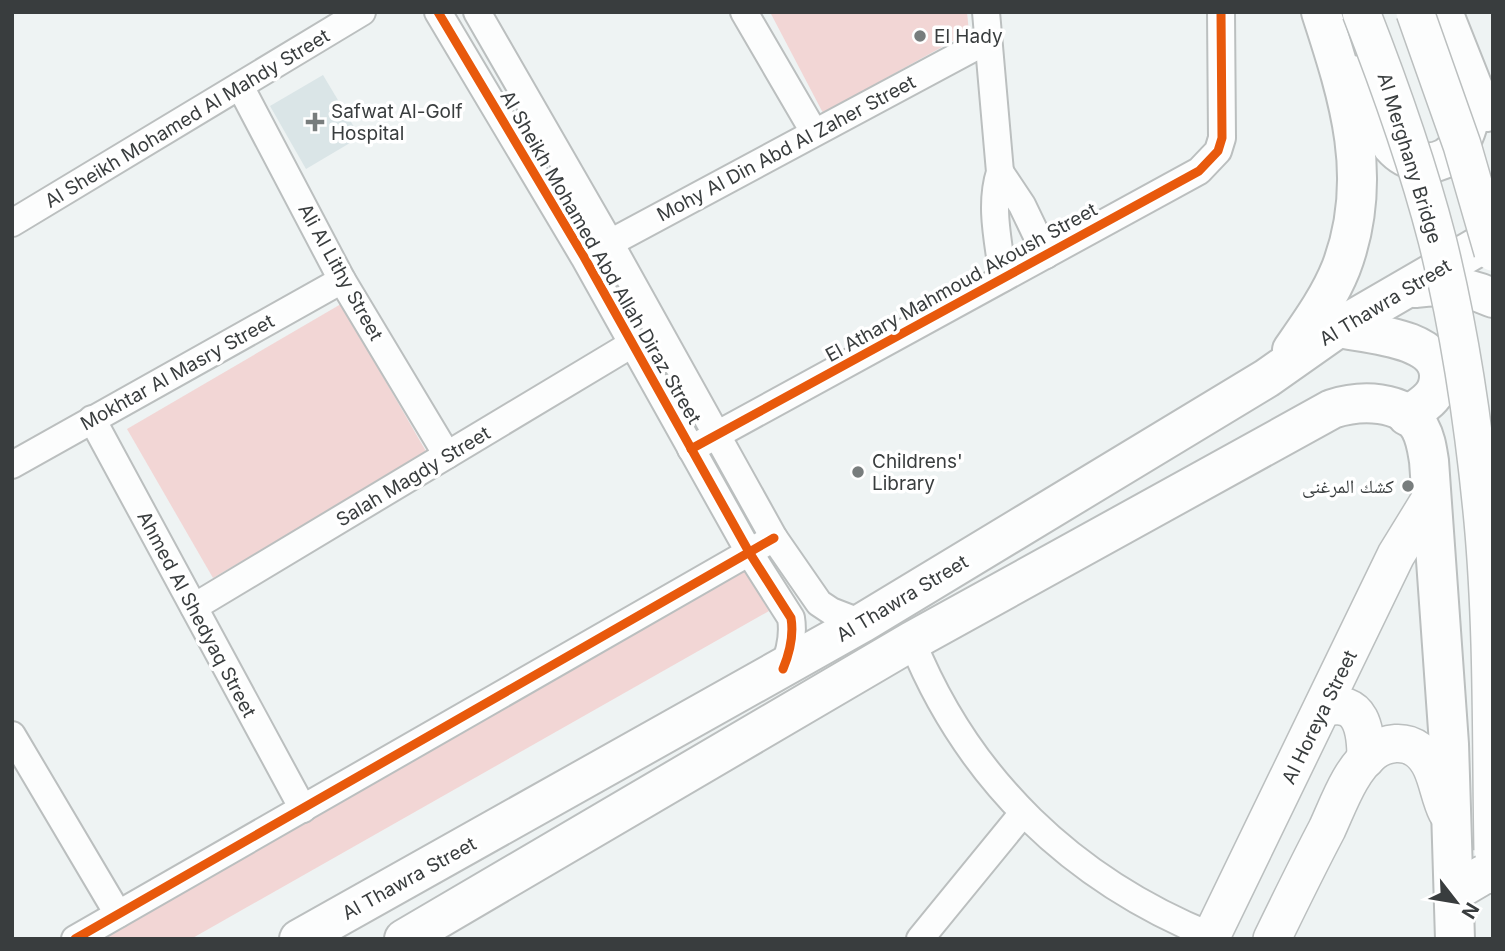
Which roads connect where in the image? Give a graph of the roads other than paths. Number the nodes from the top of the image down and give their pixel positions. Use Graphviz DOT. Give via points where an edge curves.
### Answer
graph roads {
  1 [pos="362,12"];
  2 [pos="438,12"];
  3 [pos="477,12"];
  4 [pos="744,12"];
  5 [pos="986,12"];
  6 [pos="1221,12"];
  7 [pos="1300,12"];
  8 [pos="1321,12"];
  9 [pos="1361,12"];
  10 [pos="1415,12"];
  11 [pos="1443,12"];
  12 [pos="988,40"];
  13 [pos="1337,61"];
  14 [pos="240,86"];
  15 [pos="1484,104"];
  16 [pos="814,132"];
  17 [pos="1000,172"];
  18 [pos="12,223"];
  19 [pos="1493,238"];
  20 [pos="610,243"];
  21 [pos="1493,252"];
  22 [pos="1046,255"];
  23 [pos="584,257"];
  24 [pos="1003,278"];
  25 [pos="342,280"];
  26 [pos="1406,289"];
  27 [pos="1493,298"];
  28 [pos="1338,328"];
  29 [pos="632,344"];
  30 [pos="1281,367"];
  31 [pos="1407,416"];
  32 [pos="92,419"];
  33 [pos="717,435"];
  34 [pos="691,449"];
  35 [pos="447,455"];
  36 [pos="12,465"];
  37 [pos="1431,498"];
  38 [pos="774,538"];
  39 [pos="749,552"];
  40 [pos="194,607"];
  41 [pos="862,623"];
  42 [pos="912,641"];
  43 [pos="783,669"];
  44 [pos="1324,708"];
  45 [pos="12,735"];
  46 [pos="1366,759"];
  47 [pos="303,809"];
  48 [pos="1023,813"];
  49 [pos="1453,823"];
  50 [pos="1493,850"];
  51 [pos="1493,873"];
  52 [pos="1454,892"];
  53 [pos="118,914"];
  54 [pos="1210,937"];
  55 [pos="75,939"];
  56 [pos="299,939"];
  57 [pos="404,939"];
  58 [pos="920,939"];
  59 [pos="1272,939"];
  60 [pos="1455,939"];
  1 -- 14 [label="street, Al Sheikh Mohamed Al Mahdy Street"];
  2 -- 23 [label="street, Al Sheikh Mohamed Abd Allah Diraz Street"];
  3 -- 20 [label="street, Al Sheikh Mohamed Abd Allah Diraz Street"];
  4 -- 16 [label="street"];
  5 -- 12 [label="street"];
  6 -- 22 [label="street, El Athary Mahmoud Akoush Street" via="1223,124 1217,151 1199,171"];
  7 -- 13 [label="highway" via="1315,39"];
  8 -- 13 [label="highway"];
  9 -- 50 [label="main road, Al Merghany Bridge, bridge" via="1424,192 1450,296 1470,408 1488,608"];
  10 -- 21 [label="main road, bridge"];
  11 -- 15 [label="highway"];
  12 -- 16 [label="street, Mohy Al Din Abd Al Zaher Street"];
  12 -- 17 [label="street"];
  13 -- 15 [label="highway" via="1366,93 1391,144 1414,161 1443,159 1458,148 1471,115"];
  13 -- 30 [label="highway" via="1356,143 1353,227 1332,287"];
  14 -- 18 [label="street, Al Sheikh Mohamed Al Mahdy Street"];
  14 -- 25 [label="street, Ali Al Lithy Street"];
  16 -- 20 [label="street, Mohy Al Din Abd Al Zaher Street"];
  17 -- 22 [label="street"];
  17 -- 24 [label="street" via="995,205"];
  19 -- 26 [label="highway, Al Thawra Street"];
  20 -- 23 [label="street, Mohy Al Din Abd Al Zaher Street"];
  20 -- 33 [label="street, Al Sheikh Mohamed Abd Allah Diraz Street"];
  22 -- 24 [label="street, El Athary Mahmoud Akoush Street"];
  23 -- 29 [label="street, Al Sheikh Mohamed Abd Allah Diraz Street"];
  24 -- 33 [label="street, El Athary Mahmoud Akoush Street"];
  25 -- 32 [label="street, Mokhtar Al Masry Street"];
  25 -- 35 [label="street, Ali Al Lithy Street"];
  26 -- 27 [label="highway" via="1446,286"];
  26 -- 28 [label="highway, Al Thawra Street"];
  28 -- 30 [label="highway, Al Thawra Street"];
  28 -- 31 [label="highway" via="1412,343 1429,352 1439,369 1438,387 1428,402"];
  29 -- 34 [label="street, Al Sheikh Mohamed Abd Allah Diraz Street"];
  29 -- 35 [label="street, Salah Magdy Street"];
  30 -- 41 [label="highway, Al Thawra Street"];
  31 -- 37 [label="highway" via="1425,438"];
  31 -- 42 [label="highway" via="1364,402 1332,409"];
  32 -- 36 [label="street, Mokhtar Al Masry Street"];
  32 -- 40 [label="street, Ahmed Al Shedyaq Street"];
  33 -- 34 [label="street, El Athary Mahmoud Akoush Street"];
  33 -- 38 [label="street, Al Sheikh Mohamed Abd Allah Diraz Street"];
  34 -- 39 [label="street, Al Sheikh Mohamed Abd Allah Diraz Street"];
  35 -- 40 [label="street, Salah Magdy Street"];
  37 -- 44 [label="main road, Al Horeya Street" via="1396,555"];
  37 -- 49 [label="highway"];
  38 -- 39 [label="street"];
  38 -- 41 [label="street, Al Sheikh Mohamed Abd Allah Diraz Street" via="819,603"];
  39 -- 43 [label="street, Al Sheikh Mohamed Abd Allah Diraz Street" via="791,618 792,641"];
  39 -- 47 [label="street"];
  40 -- 47 [label="street, Ahmed Al Shedyaq Street"];
  41 -- 43 [label="highway, Al Thawra Street"];
  42 -- 48 [label="street" via="958,732"];
  42 -- 57 [label="highway"];
  43 -- 56 [label="highway, Al Thawra Street"];
  44 -- 46 [label="main road" via="1343,707 1360,718"];
  44 -- 54 [label="main road, Al Horeya Street"];
  45 -- 53 [label="street"];
  46 -- 49 [label="main road" via="1389,744 1420,751 1432,768"];
  46 -- 59 [label="main road" via="1350,782"];
  47 -- 53 [label="street"];
  48 -- 54 [label="street" via="1065,852 1111,885"];
  48 -- 58 [label="street"];
  49 -- 52 [label="highway"];
  51 -- 52 [label="highway"];
  52 -- 60 [label="highway"];
  53 -- 55 [label="street"];
}
